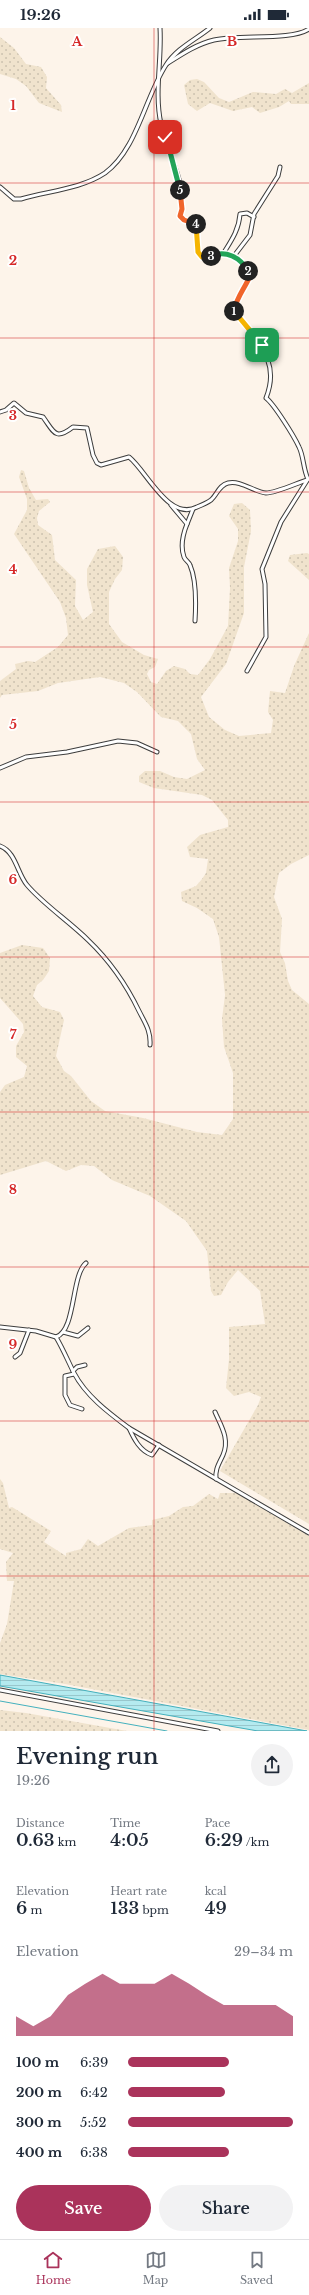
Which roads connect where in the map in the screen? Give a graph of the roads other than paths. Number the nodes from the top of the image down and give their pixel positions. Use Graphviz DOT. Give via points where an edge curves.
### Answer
graph roads {
  1 [pos="160,28"];
  2 [pos="210,28"];
  3 [pos="309,29"];
  4 [pos="166,64"];
  5 [pos="158,78"];
  6 [pos="280,167"];
  7 [pos="0,187"];
  8 [pos="254,217"];
  9 [pos="223,254"];
  10 [pos="234,256"];
  11 [pos="0,412"];
  12 [pos="309,480"];
  13 [pos="170,504"];
  14 [pos="193,509"];
  15 [pos="187,524"];
  16 [pos="195,620"];
  17 [pos="247,671"];
  18 [pos="157,752"];
  19 [pos="0,768"];
  20 [pos="0,846"];
  21 [pos="150,1045"];
  22 [pos="86,1263"];
  23 [pos="0,1327"];
  24 [pos="88,1328"];
  25 [pos="29,1330"];
  26 [pos="63,1332"];
  27 [pos="56,1337"];
  28 [pos="15,1357"];
  29 [pos="85,1365"];
  30 [pos="74,1372"];
  31 [pos="82,1409"];
  32 [pos="215,1412"];
  33 [pos="129,1428"];
  34 [pos="159,1445"];
  35 [pos="216,1479"];
  36 [pos="309,1534"];
  37 [pos="0,1690"];
  38 [pos="218,1731"];
  1 -- 5 [label="street"];
  2 -- 4 [label="street" via="176,52"];
  3 -- 4 [label="street" via="285,36 255,35 215,40 202,44"];
  4 -- 5 [label="street"];
  5 -- 7 [label="street" via="129,145 116,163 104,173 71,187 21,199 14,199"];
  5 -- 9 [label="street" via="161,124 180,187 180,216 196,224 198,252 202,257"];
  6 -- 8 [label="street" via="278,176"];
  8 -- 9 [label="street" via="247,213 240,214 234,236"];
  8 -- 10 [label="street" via="250,235"];
  9 -- 10 [label="street"];
  10 -- 12 [label="street" via="247,269 250,276 234,311 262,345 269,365 270,389 266,398 271,401 299,447"];
  11 -- 13 [label="street" via="14,403 17,404 26,413 43,417 58,435 73,427 87,428 97,463 102,465 129,457"];
  12 -- 14 [label="street" via="268,493 227,483 211,499"];
  12 -- 17 [label="street" via="281,522 262,569 265,584 266,637"];
  13 -- 14 [label="street"];
  13 -- 15 [label="street"];
  14 -- 15 [label="street"];
  15 -- 16 [label="street" via="182,534 184,558 190,564 195,593"];
  18 -- 19 [label="street" via="137,742 118,741 67,752 26,757"];
  20 -- 21 [label="street" via="10,854 26,884 89,940 130,991 150,1034"];
  22 -- 26 [label="street"];
  23 -- 25 [label="street"];
  24 -- 26 [label="street" via="78,1336"];
  25 -- 27 [label="street"];
  25 -- 28 [label="street" via="20,1353"];
  26 -- 27 [label="street"];
  27 -- 30 [label="street"];
  29 -- 30 [label="street" via="77,1367"];
  30 -- 31 [label="street" via="65,1376 65,1395 70,1404"];
  30 -- 33 [label="street" via="104,1409"];
  32 -- 35 [label="street" via="226,1438 224,1453 216,1469"];
  33 -- 34 [label="street"];
  33 -- 34 [label="street" via="147,1453 152,1455"];
  34 -- 35 [label="street"];
  35 -- 36 [label="street"];
  37 -- 38 [label="street"];
}
